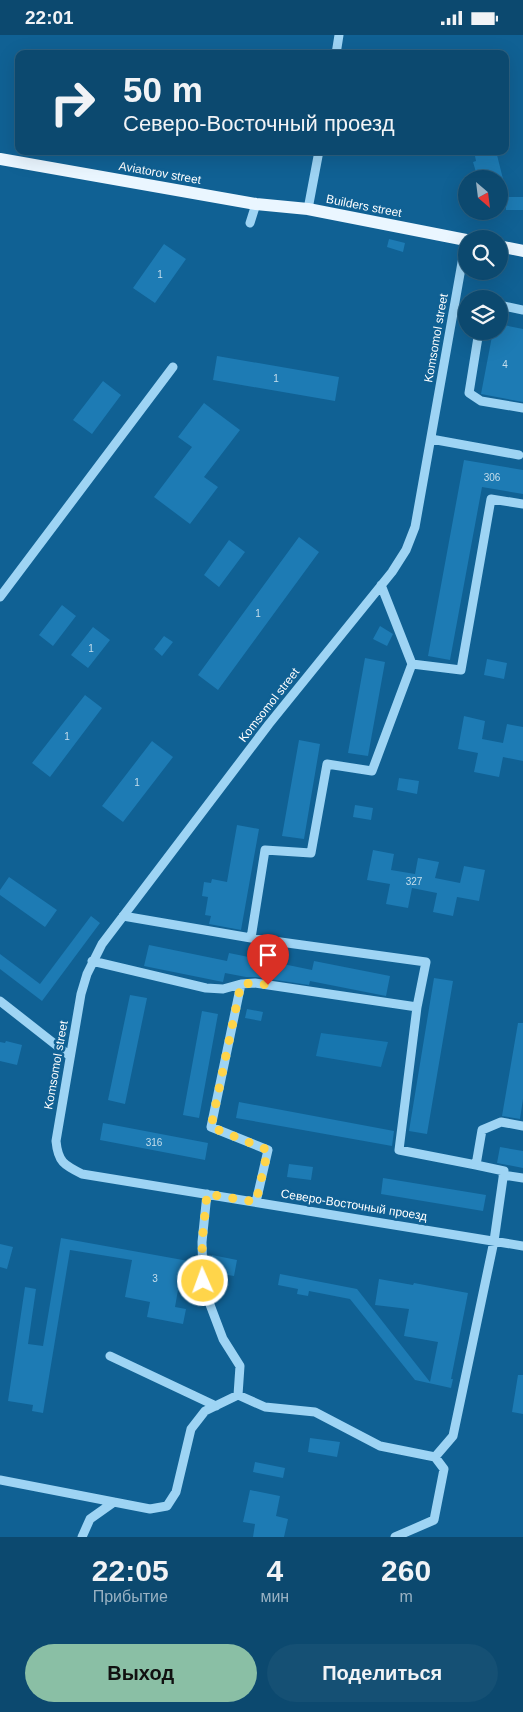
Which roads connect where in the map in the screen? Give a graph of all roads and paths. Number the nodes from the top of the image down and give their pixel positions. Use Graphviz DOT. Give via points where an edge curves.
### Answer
graph roads {
  1 [pos="339,35"];
  2 [pos="337,50"];
  3 [pos="318,155"];
  4 [pos="0,159"];
  5 [pos="256,204"];
  6 [pos="308,209"];
  7 [pos="250,223"];
  8 [pos="458,238"];
  9 [pos="508,248"];
  10 [pos="523,251"];
  11 [pos="459,280"];
  12 [pos="508,307"];
  13 [pos="523,310"];
  14 [pos="477,340"];
  15 [pos="173,367"];
  16 [pos="523,408"];
  17 [pos="431,439"];
  18 [pos="519,455"];
  19 [pos="523,504"];
  20 [pos="381,585"];
  21 [pos="0,597"];
  22 [pos="412,664"];
  23 [pos="123,916"];
  24 [pos="251,938"];
  25 [pos="92,961"];
  26 [pos="241,984"];
  27 [pos="0,1001"];
  28 [pos="417,1007"];
  29 [pos="70,1056"];
  30 [pos="523,1126"];
  31 [pos="65,1165"];
  32 [pos="476,1165"];
  33 [pos="503,1175"];
  34 [pos="523,1178"];
  35 [pos="207,1194"];
  36 [pos="256,1202"];
  37 [pos="494,1241"];
  38 [pos="523,1245"];
  39 [pos="110,1356"];
  40 [pos="238,1395"];
  41 [pos="216,1406"];
  42 [pos="435,1457"];
  43 [pos="0,1480"];
  44 [pos="114,1502"];
  45 [pos="82,1537"];
  46 [pos="395,1537"];
  1 -- 2 [label="street"];
  3 -- 6 [label="street"];
  4 -- 5 [label="main road, Aviatorov street"];
  5 -- 6 [label="main road, Builders street"];
  5 -- 7 [label="street"];
  6 -- 8 [label="main road, Builders street"];
  9 -- 10 [label="main road"];
  11 -- 17 [label="street, Komsomol street"];
  12 -- 13 [label="street"];
  14 -- 16 [label="street" via="468,393 480,401"];
  15 -- 21 [label="street"];
  17 -- 18 [label="street"];
  17 -- 20 [label="street, Komsomol street" via="415,527 406,550"];
  19 -- 22 [label="street" via="491,499 461,670"];
  20 -- 22 [label="street"];
  20 -- 23 [label="street, Komsomol street"];
  22 -- 24 [label="street" via="372,771 327,764 311,853 265,850"];
  23 -- 24 [label="street"];
  23 -- 25 [label="street, Komsomol street"];
  24 -- 28 [label="street" via="426,962"];
  25 -- 26 [label="street" via="206,988 223,989"];
  25 -- 29 [label="street, Komsomol street" via="81,994"];
  26 -- 28 [label="street" via="255,983"];
  26 -- 36 [label="street" via="211,1127 268,1150"];
  27 -- 29 [label="street"];
  28 -- 32 [label="street" via="400,1150"];
  29 -- 31 [label="street, Komsomol street" via="56,1141 57,1153"];
  30 -- 32 [label="street" via="501,1122 482,1130"];
  31 -- 35 [label="street, Северо-Восточный проезд" via="82,1174"];
  32 -- 33 [label="street" via="504,1171"];
  33 -- 34 [label="street"];
  33 -- 37 [label="street"];
  35 -- 36 [label="street, Северо-Восточный проезд"];
  35 -- 40 [label="street" via="202,1242 203,1281 223,1339 240,1366"];
  36 -- 37 [label="street, Северо-Восточный проезд"];
  37 -- 38 [label="street, Северо-Восточный проезд"];
  37 -- 42 [label="street" via="453,1437"];
  39 -- 41 [label="street"];
  40 -- 41 [label="street"];
  40 -- 42 [label="street" via="265,1407 315,1412 380,1446"];
  41 -- 44 [label="street" via="205,1411 191,1429 176,1492 167,1506 150,1509"];
  42 -- 46 [label="street" via="444,1469 434,1520"];
  43 -- 44 [label="street"];
  44 -- 45 [label="street" via="90,1519"];
}
